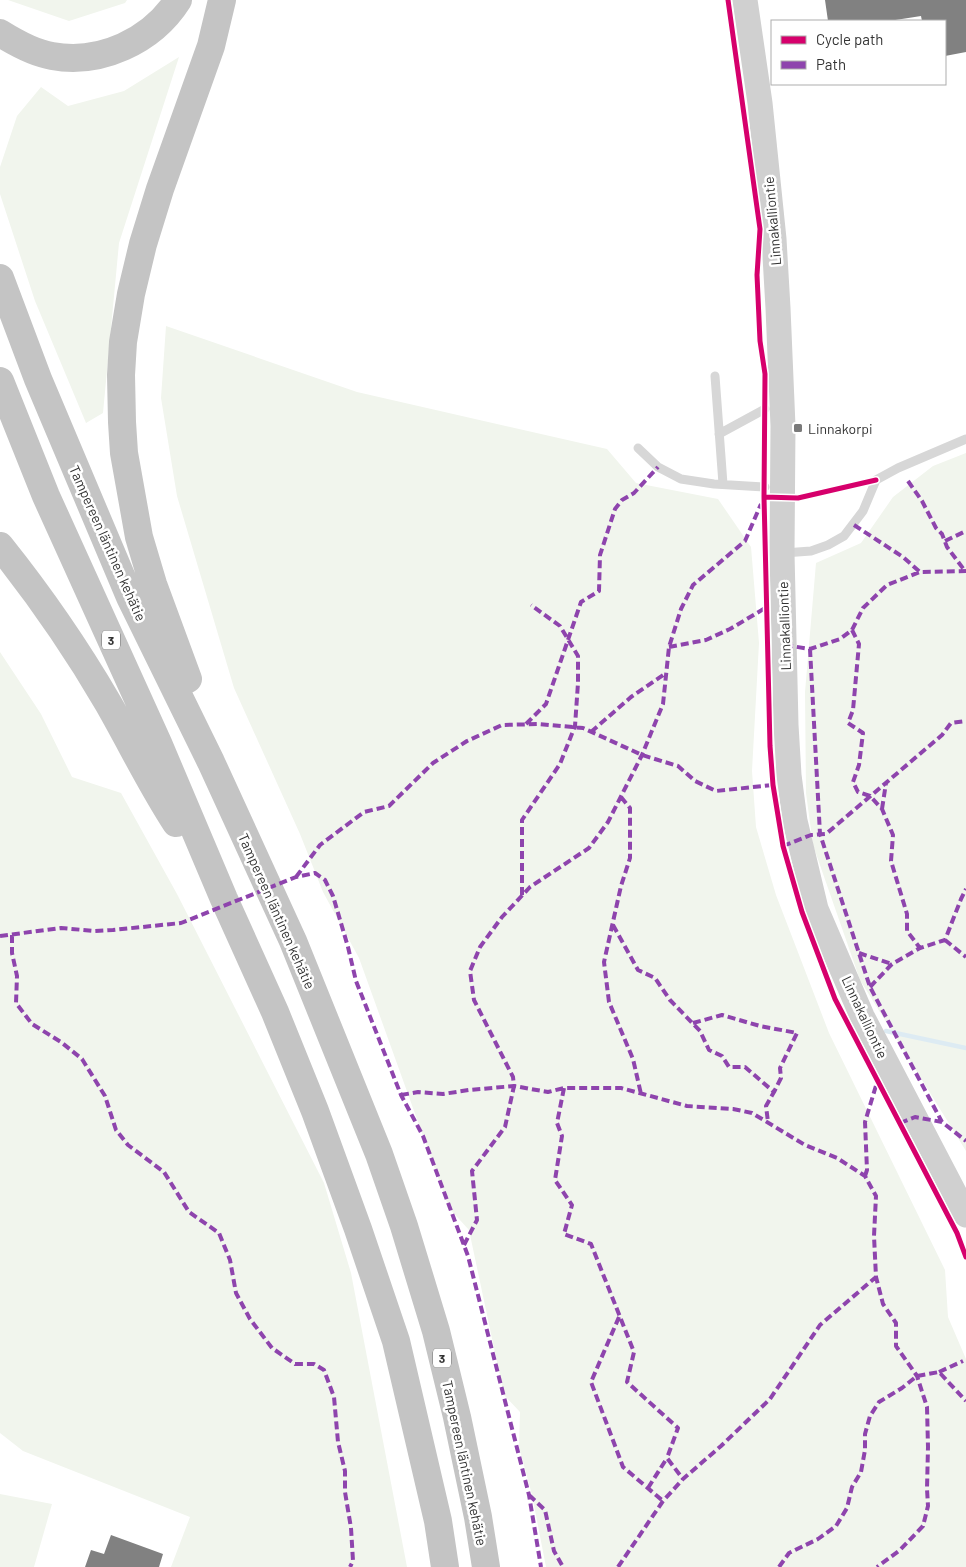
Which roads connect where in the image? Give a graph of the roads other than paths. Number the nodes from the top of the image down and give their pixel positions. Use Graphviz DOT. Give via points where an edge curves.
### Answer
graph roads {
  1 [pos="178,0"];
  2 [pos="222,0"];
  3 [pos="745,0"];
  4 [pos="0,33"];
  5 [pos="0,278"];
  6 [pos="715,376"];
  7 [pos="0,381"];
  8 [pos="765,409"];
  9 [pos="719,434"];
  10 [pos="966,439"];
  11 [pos="638,448"];
  12 [pos="723,484"];
  13 [pos="764,487"];
  14 [pos="0,546"];
  15 [pos="782,553"];
  16 [pos="211,762"];
  17 [pos="224,899"];
  18 [pos="966,1216"];
  19 [pos="445,1567"];
  20 [pos="486,1567"];
  1 -- 4 [label="highway" via="164,18 139,39 122,48 88,57 51,56"];
  2 -- 16 [label="highway" via="211,46 143,244 131,294 121,375 124,453 139,537 186,675"];
  3 -- 15 [label="main road, Linnakalliontie" via="774,239 782,426"];
  5 -- 16 [label="highway, Tampereen läntinen kehätie / 3" via="38,379 130,597"];
  6 -- 9 [label="lane"];
  7 -- 17 [label="highway, 3" via="46,496 158,742"];
  8 -- 9 [label="lane"];
  9 -- 12 [label="lane"];
  10 -- 15 [label="lane" via="876,480 863,511 844,536 811,551"];
  11 -- 12 [label="lane" via="658,467 680,479"];
  12 -- 13 [label="lane"];
  14 -- 17 [label="highway" via="68,638 172,818"];
  15 -- 18 [label="main road, Linnakalliontie" via="789,775 799,841 816,909 862,1016"];
  16 -- 20 [label="highway, Tampereen läntinen kehätie / 3" via="293,940 379,1154 404,1226 436,1331 457,1417"];
  17 -- 19 [label="highway, 3" via="275,1012 358,1229 392,1332 422,1448"];
}
